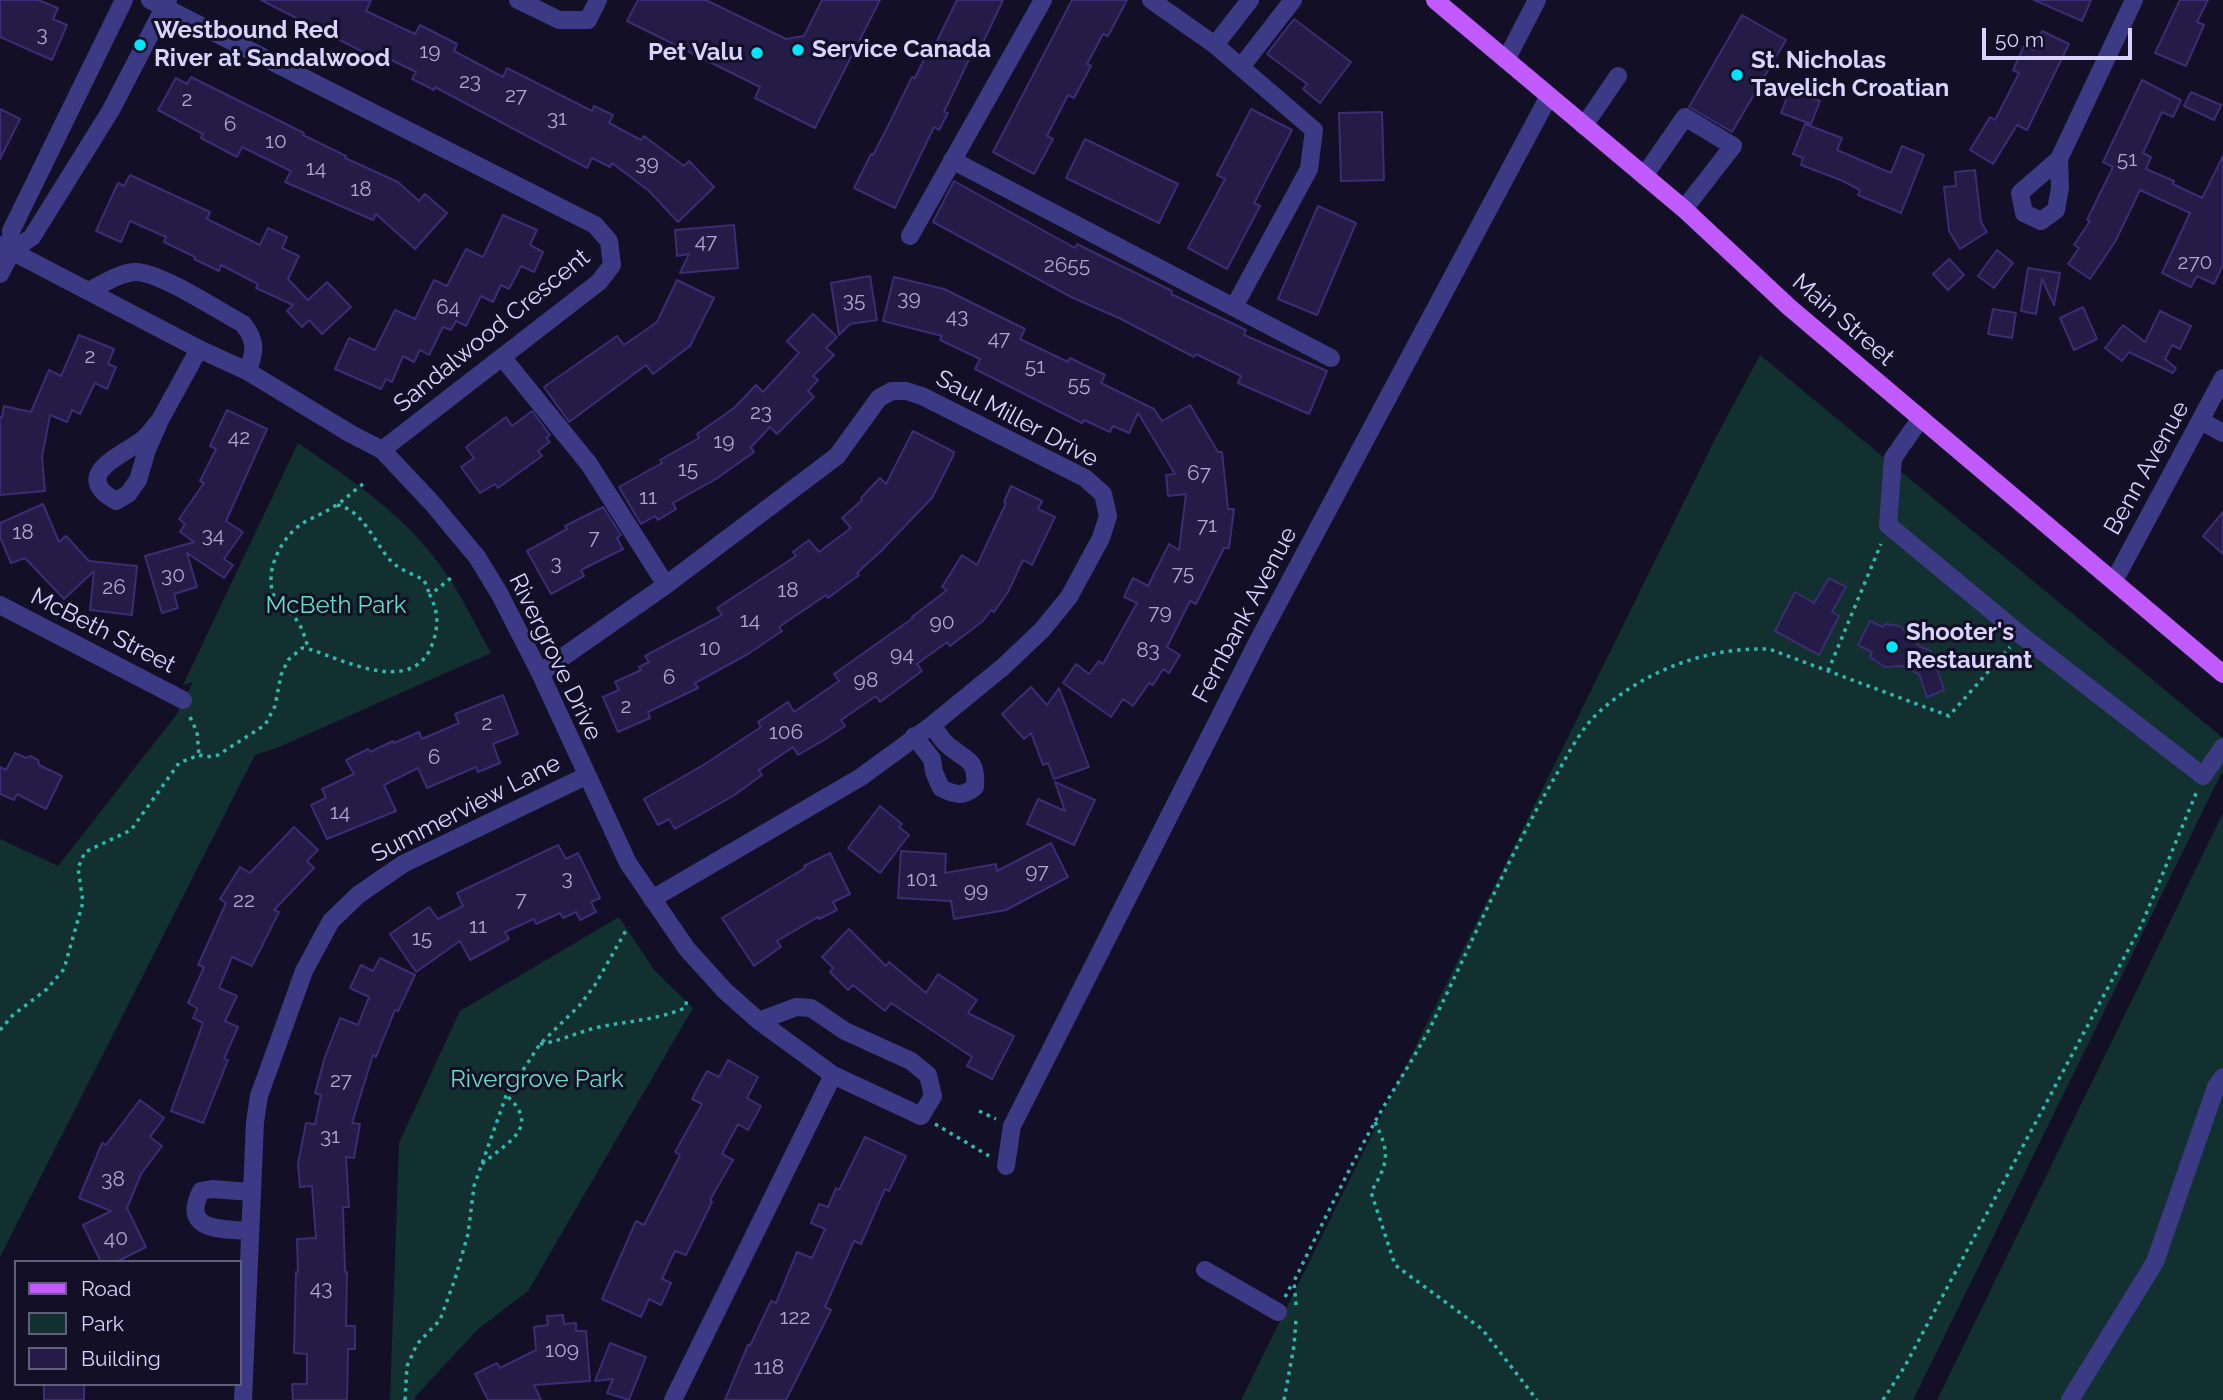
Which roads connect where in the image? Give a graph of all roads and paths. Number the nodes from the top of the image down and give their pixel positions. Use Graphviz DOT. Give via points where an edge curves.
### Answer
graph roads {
  1 [pos="124,0"];
  2 [pos="518,0"];
  3 [pos="598,0"];
  4 [pos="1043,0"];
  5 [pos="1151,0"];
  6 [pos="1250,0"];
  7 [pos="1293,0"];
  8 [pos="1435,0"];
  9 [pos="1538,0"];
  10 [pos="2134,0"];
  11 [pos="161,2"];
  12 [pos="1215,45"];
  13 [pos="1506,60"];
  14 [pos="1241,67"];
  15 [pos="1618,76"];
  16 [pos="1549,96"];
  17 [pos="1584,126"];
  18 [pos="2059,159"];
  19 [pos="952,160"];
  20 [pos="1644,176"];
  21 [pos="1684,209"];
  22 [pos="910,236"];
  23 [pos="6,248"];
  24 [pos="0,274"];
  25 [pos="88,292"];
  26 [pos="1234,307"];
  27 [pos="199,349"];
  28 [pos="502,357"];
  29 [pos="1331,358"];
  30 [pos="247,371"];
  31 [pos="2223,378"];
  32 [pos="1921,418"];
  33 [pos="160,420"];
  34 [pos="2201,421"];
  35 [pos="2223,433"];
  36 [pos="383,450"];
  37 [pos="363,484"];
  38 [pos="336,506"];
  39 [pos="1888,525"];
  40 [pos="451,578"];
  41 [pos="2114,581"];
  42 [pos="666,585"];
  43 [pos="430,595"];
  44 [pos="0,605"];
  45 [pos="2021,635"];
  46 [pos="309,649"];
  47 [pos="1828,671"];
  48 [pos="540,673"];
  49 [pos="2223,674"];
  50 [pos="183,700"];
  51 [pos="932,725"];
  52 [pos="914,736"];
  53 [pos="2223,747"];
  54 [pos="200,755"];
  55 [pos="586,776"];
  56 [pos="2203,776"];
  57 [pos="652,900"];
  58 [pos="628,928"];
  59 [pos="687,1000"];
  60 [pos="760,1021"];
  61 [pos="0,1030"];
  62 [pos="540,1044"];
  63 [pos="833,1075"];
  64 [pos="2223,1077"];
  65 [pos="506,1095"];
  66 [pos="921,1116"];
  67 [pos="1375,1122"];
  68 [pos="480,1165"];
  69 [pos="1006,1166"];
  70 [pos="251,1192"];
  71 [pos="250,1231"];
  72 [pos="1205,1270"];
  73 [pos="1278,1311"];
  74 [pos="243,1400"];
  75 [pos="405,1400"];
  76 [pos="673,1400"];
  77 [pos="1284,1400"];
  78 [pos="1537,1400"];
  79 [pos="1883,1400"];
  80 [pos="2070,1400"];
  1 -- 23 [label="street"];
  2 -- 3 [label="street" via="559,20 588,20"];
  4 -- 19 [label="street"];
  5 -- 12 [label="street"];
  6 -- 12 [label="street"];
  7 -- 14 [label="street"];
  8 -- 13 [label="main road, Main Street"];
  9 -- 13 [label="street"];
  10 -- 18 [label="street"];
  11 -- 23 [label="street" via="111,110 43,220 32,237"];
  11 -- 28 [label="street, Sandalwood Crescent" via="595,225 609,241 612,265 599,282"];
  12 -- 14 [label="street"];
  13 -- 16 [label="main road, Main Street"];
  14 -- 26 [label="street" via="1314,130 1308,169"];
  15 -- 17 [label="street"];
  16 -- 17 [label="main road, Main Street"];
  16 -- 69 [label="street, Fernbank Avenue" via="1259,637 1012,1126"];
  17 -- 20 [label="main road, Main Street"];
  19 -- 22 [label="street"];
  19 -- 26 [label="street"];
  20 -- 21 [label="main road, Main Street"];
  20 -- 21 [label="street" via="1685,117 1733,146"];
  21 -- 32 [label="main road, Main Street" via="1789,307"];
  23 -- 24 [label="street"];
  23 -- 25 [label="street, Rivergrove Drive"];
  25 -- 27 [label="street, Rivergrove Drive"];
  25 -- 30 [label="street" via="121,275 156,276 243,324 255,345"];
  26 -- 29 [label="street"];
  27 -- 30 [label="street, Rivergrove Drive"];
  27 -- 33 [label="street"];
  28 -- 36 [label="street, Sandalwood Crescent"];
  28 -- 42 [label="street" via="589,464"];
  30 -- 36 [label="street, Rivergrove Drive"];
  31 -- 34 [label="street, Benn Avenue"];
  32 -- 39 [label="street" via="1893,458"];
  32 -- 41 [label="main road, Main Street"];
  34 -- 35 [label="street"];
  34 -- 41 [label="street, Benn Avenue"];
  36 -- 48 [label="street, Rivergrove Drive" via="477,557"];
  37 -- 38 [label="path"];
  38 -- 43 [label="path" via="350,511 369,529 391,561 424,580"];
  38 -- 46 [label="path" via="286,539 272,573 275,598 299,622"];
  39 -- 45 [label="street"];
  39 -- 47 [label="path"];
  40 -- 43 [label="path"];
  41 -- 49 [label="main road, Main Street"];
  42 -- 48 [label="street, Saul Miller Drive"];
  42 -- 51 [label="street, Saul Miller Drive" via="837,456 879,398 892,391 922,396 1085,478 1103,494 1108,516 1069,597 1003,667"];
  43 -- 46 [label="path" via="437,610 437,629 421,662 405,671 367,669"];
  44 -- 50 [label="street, McBeth Street"];
  45 -- 47 [label="path" via="1949,716"];
  45 -- 56 [label="street"];
  46 -- 54 [label="path" via="302,648 288,660 265,725 218,755"];
  47 -- 67 [label="path" via="1769,649 1720,651 1656,674 1597,713 1526,827 1431,1026"];
  48 -- 55 [label="street, Rivergrove Drive"];
  50 -- 54 [label="path" via="180,707 195,724"];
  51 -- 52 [label="street, Saul Miller Drive"];
  51 -- 52 [label="street" via="948,746 969,758 976,772 975,786 968,793 955,795 941,788 932,759"];
  52 -- 57 [label="street, Saul Miller Drive" via="860,777"];
  53 -- 56 [label="street"];
  54 -- 61 [label="path" via="179,763 131,830 85,852 78,868 83,902 64,969"];
  55 -- 57 [label="street, Rivergrove Drive" via="628,863"];
  55 -- 70 [label="street, Summerview Lane" via="403,864 358,895 331,921 304,971 259,1096"];
  56 -- 79 [label="path" via="2141,926"];
  57 -- 60 [label="street, Rivergrove Drive" via="724,991"];
  58 -- 62 [label="path" via="595,985"];
  59 -- 62 [label="path" via="685,1009 667,1016 603,1026"];
  60 -- 63 [label="street, Rivergrove Drive"];
  60 -- 66 [label="street" via="796,1007 811,1008 845,1031 911,1061 928,1075 933,1096"];
  62 -- 65 [label="path"];
  63 -- 66 [label="street, Rivergrove Drive"];
  63 -- 76 [label="street"];
  64 -- 80 [label="street" via="2155,1262"];
  65 -- 68 [label="path"];
  65 -- 68 [label="path" via="520,1108 521,1128"];
  66 -- 69 [label="path"];
  67 -- 77 [label="path" via="1294,1280 1294,1346"];
  67 -- 78 [label="path" via="1387,1146 1385,1169 1371,1192 1395,1265 1482,1329"];
  68 -- 75 [label="path" via="455,1279 440,1320 417,1344 407,1366"];
  70 -- 71 [label="street, Summerview Lane"];
  70 -- 71 [label="street" via="201,1191 195,1203 202,1224"];
  71 -- 74 [label="street, Summerview Lane"];
  72 -- 73 [label="street"];
}
